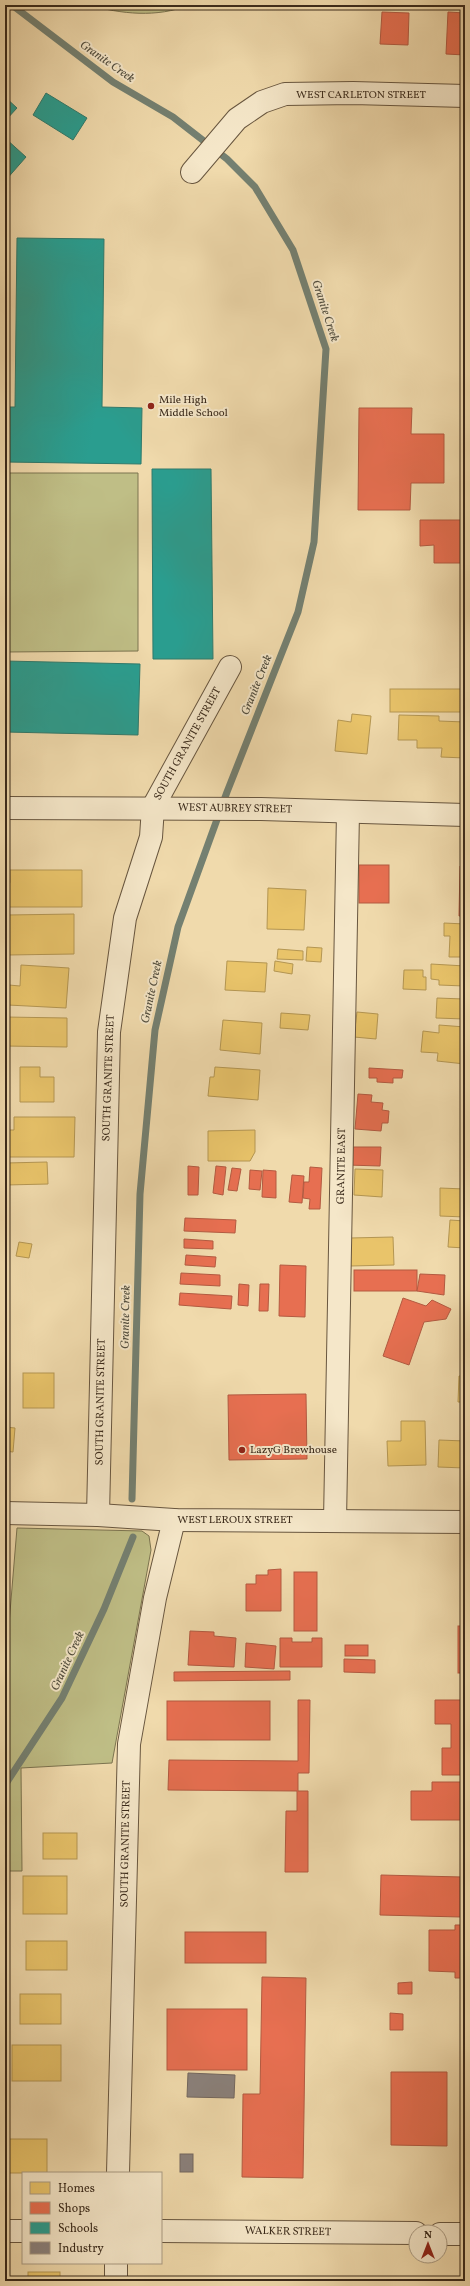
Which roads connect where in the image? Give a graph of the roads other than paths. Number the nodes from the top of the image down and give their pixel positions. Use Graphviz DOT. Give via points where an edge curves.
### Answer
graph roads {
  1 [pos="465,96"];
  2 [pos="192,172"];
  3 [pos="230,667"];
  4 [pos="153,807"];
  5 [pos="5,808"];
  6 [pos="348,812"];
  7 [pos="465,815"];
  8 [pos="5,1513"];
  9 [pos="98,1515"];
  10 [pos="174,1520"];
  11 [pos="335,1521"];
  12 [pos="465,1522"];
  13 [pos="118,2172"];
  14 [pos="162,2230"];
  15 [pos="5,2231"];
  16 [pos="22,2231"];
  17 [pos="408,2233"];
  18 [pos="448,2234"];
  19 [pos="465,2234"];
  20 [pos="116,2264"];
  21 [pos="116,2281"];
  1 -- 2 [label="street, WEST CARLETON STREET" via="285,94 262,102 237,119"];
  3 -- 4 [label="street, SOUTH GRANITE STREET"];
  4 -- 5 [label="street, WEST AUBREY STREET"];
  4 -- 6 [label="street, WEST AUBREY STREET"];
  4 -- 9 [label="street, SOUTH GRANITE STREET" via="151,837 125,918 109,1032"];
  6 -- 7 [label="street, WEST AUBREY STREET"];
  6 -- 11 [label="street, GRANITE EAST"];
  8 -- 9 [label="street, WEST LEROUX STREET"];
  9 -- 10 [label="street, WEST LEROUX STREET"];
  10 -- 11 [label="street, WEST LEROUX STREET"];
  10 -- 13 [label="street, SOUTH GRANITE STREET" via="155,1598 129,1744"];
  11 -- 12 [label="street, WEST LEROUX STREET"];
  14 -- 17 [label="street, WALKER STREET"];
  15 -- 16 [label="street"];
  18 -- 19 [label="street"];
  20 -- 21 [label="street"];
}
